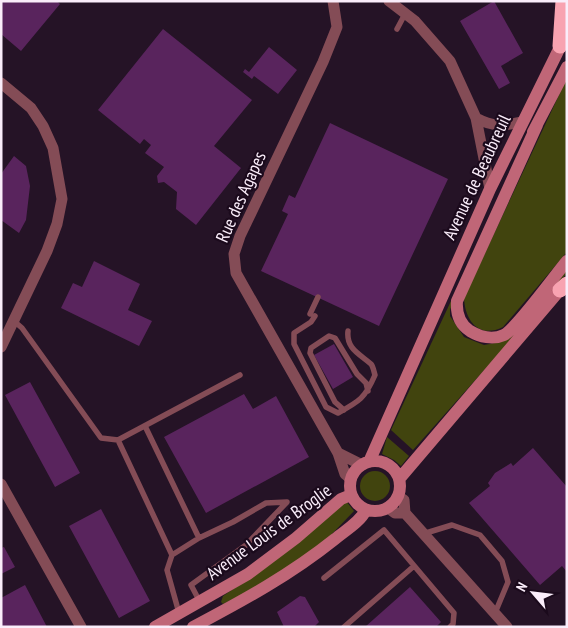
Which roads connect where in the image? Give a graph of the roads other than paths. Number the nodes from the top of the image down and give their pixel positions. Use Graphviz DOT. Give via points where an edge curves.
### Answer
graph roads {
  1 [pos="333,1"];
  2 [pos="389,1"];
  3 [pos="563,1"];
  4 [pos="405,14"];
  5 [pos="397,30"];
  6 [pos="563,40"];
  7 [pos="567,67"];
  8 [pos="1,84"];
  9 [pos="476,118"];
  10 [pos="521,122"];
  11 [pos="537,125"];
  12 [pos="490,188"];
  13 [pos="567,261"];
  14 [pos="565,285"];
  15 [pos="318,298"];
  16 [pos="14,321"];
  17 [pos="348,332"];
  18 [pos="424,336"];
  19 [pos="1,347"];
  20 [pos="240,375"];
  21 [pos="368,390"];
  22 [pos="344,410"];
  23 [pos="145,426"];
  24 [pos="118,440"];
  25 [pos="338,452"];
  26 [pos="365,463"];
  27 [pos="351,478"];
  28 [pos="400,478"];
  29 [pos="1,484"];
  30 [pos="351,495"];
  31 [pos="398,496"];
  32 [pos="388,508"];
  33 [pos="366,510"];
  34 [pos="405,513"];
  35 [pos="426,533"];
  36 [pos="200,538"];
  37 [pos="172,555"];
  38 [pos="414,566"];
  39 [pos="324,578"];
  40 [pos="200,602"];
  41 [pos="495,613"];
  42 [pos="179,614"];
  43 [pos="78,625"];
  44 [pos="155,627"];
  45 [pos="193,627"];
  46 [pos="344,627"];
  47 [pos="450,627"];
  48 [pos="507,627"];
  1 -- 25 [label="street, Rue des Agapes" via="337,27 234,254 236,273"];
  2 -- 4 [label="street"];
  3 -- 6 [label="highway"];
  4 -- 5 [label="lane"];
  4 -- 9 [label="street" via="450,61"];
  6 -- 10 [label="main road, Avenue de Beaubreuil"];
  7 -- 11 [label="main road, Avenue de Beaubreuil"];
  8 -- 16 [label="street" via="31,108 43,126 53,148 62,199 47,251"];
  9 -- 10 [label="street" via="491,126"];
  9 -- 12 [label="street"];
  10 -- 12 [label="main road, Avenue de Beaubreuil"];
  11 -- 13 [label="main road" via="458,301 461,323 473,333 488,337 506,334"];
  11 -- 18 [label="main road, Avenue de Beaubreuil"];
  12 -- 18 [label="main road, Avenue de Beaubreuil"];
  14 -- 28 [label="main road"];
  15 -- 22 [label="lane" via="311,322 294,333 294,344 326,407 338,413"];
  16 -- 19 [label="street"];
  16 -- 24 [label="lane" via="100,438"];
  17 -- 21 [label="lane" via="347,338 353,349 372,364 375,375"];
  18 -- 26 [label="main road, Avenue de Beaubreuil"];
  20 -- 23 [label="lane"];
  21 -- 22 [label="lane" via="356,404"];
  21 -- 22 [label="lane" via="335,338 329,336 311,348 310,353 334,402"];
  23 -- 24 [label="lane"];
  23 -- 36 [label="lane"];
  24 -- 37 [label="lane"];
  25 -- 26 [label="street"];
  25 -- 27 [label="street, Rue des Agapes" via="345,474"];
  26 -- 27 [label="main road"];
  26 -- 28 [label="main road" via="380,461 389,464"];
  27 -- 30 [label="main road"];
  28 -- 31 [label="main road" via="401,492"];
  29 -- 43 [label="street"];
  30 -- 33 [label="main road" via="355,503"];
  30 -- 40 [label="main road, Avenue Louis de Broglie" via="341,499 248,574"];
  31 -- 32 [label="main road"];
  31 -- 34 [label="street" via="404,500"];
  32 -- 33 [label="main road" via="374,512"];
  32 -- 34 [label="street" via="395,513"];
  33 -- 45 [label="main road" via="346,531 276,582"];
  34 -- 35 [label="street"];
  35 -- 41 [label="street"];
  35 -- 41 [label="lane" via="452,525 480,535 502,560 508,582"];
  36 -- 37 [label="lane"];
  36 -- 40 [label="lane" via="266,503 287,502 246,545 191,585"];
  37 -- 42 [label="lane" via="167,570"];
  38 -- 39 [label="lane" via="384,530"];
  38 -- 46 [label="lane"];
  38 -- 47 [label="lane" via="454,613"];
  40 -- 42 [label="main road, Avenue Louis de Broglie"];
  41 -- 48 [label="street"];
  42 -- 44 [label="main road, Avenue Louis de Broglie"];
}
